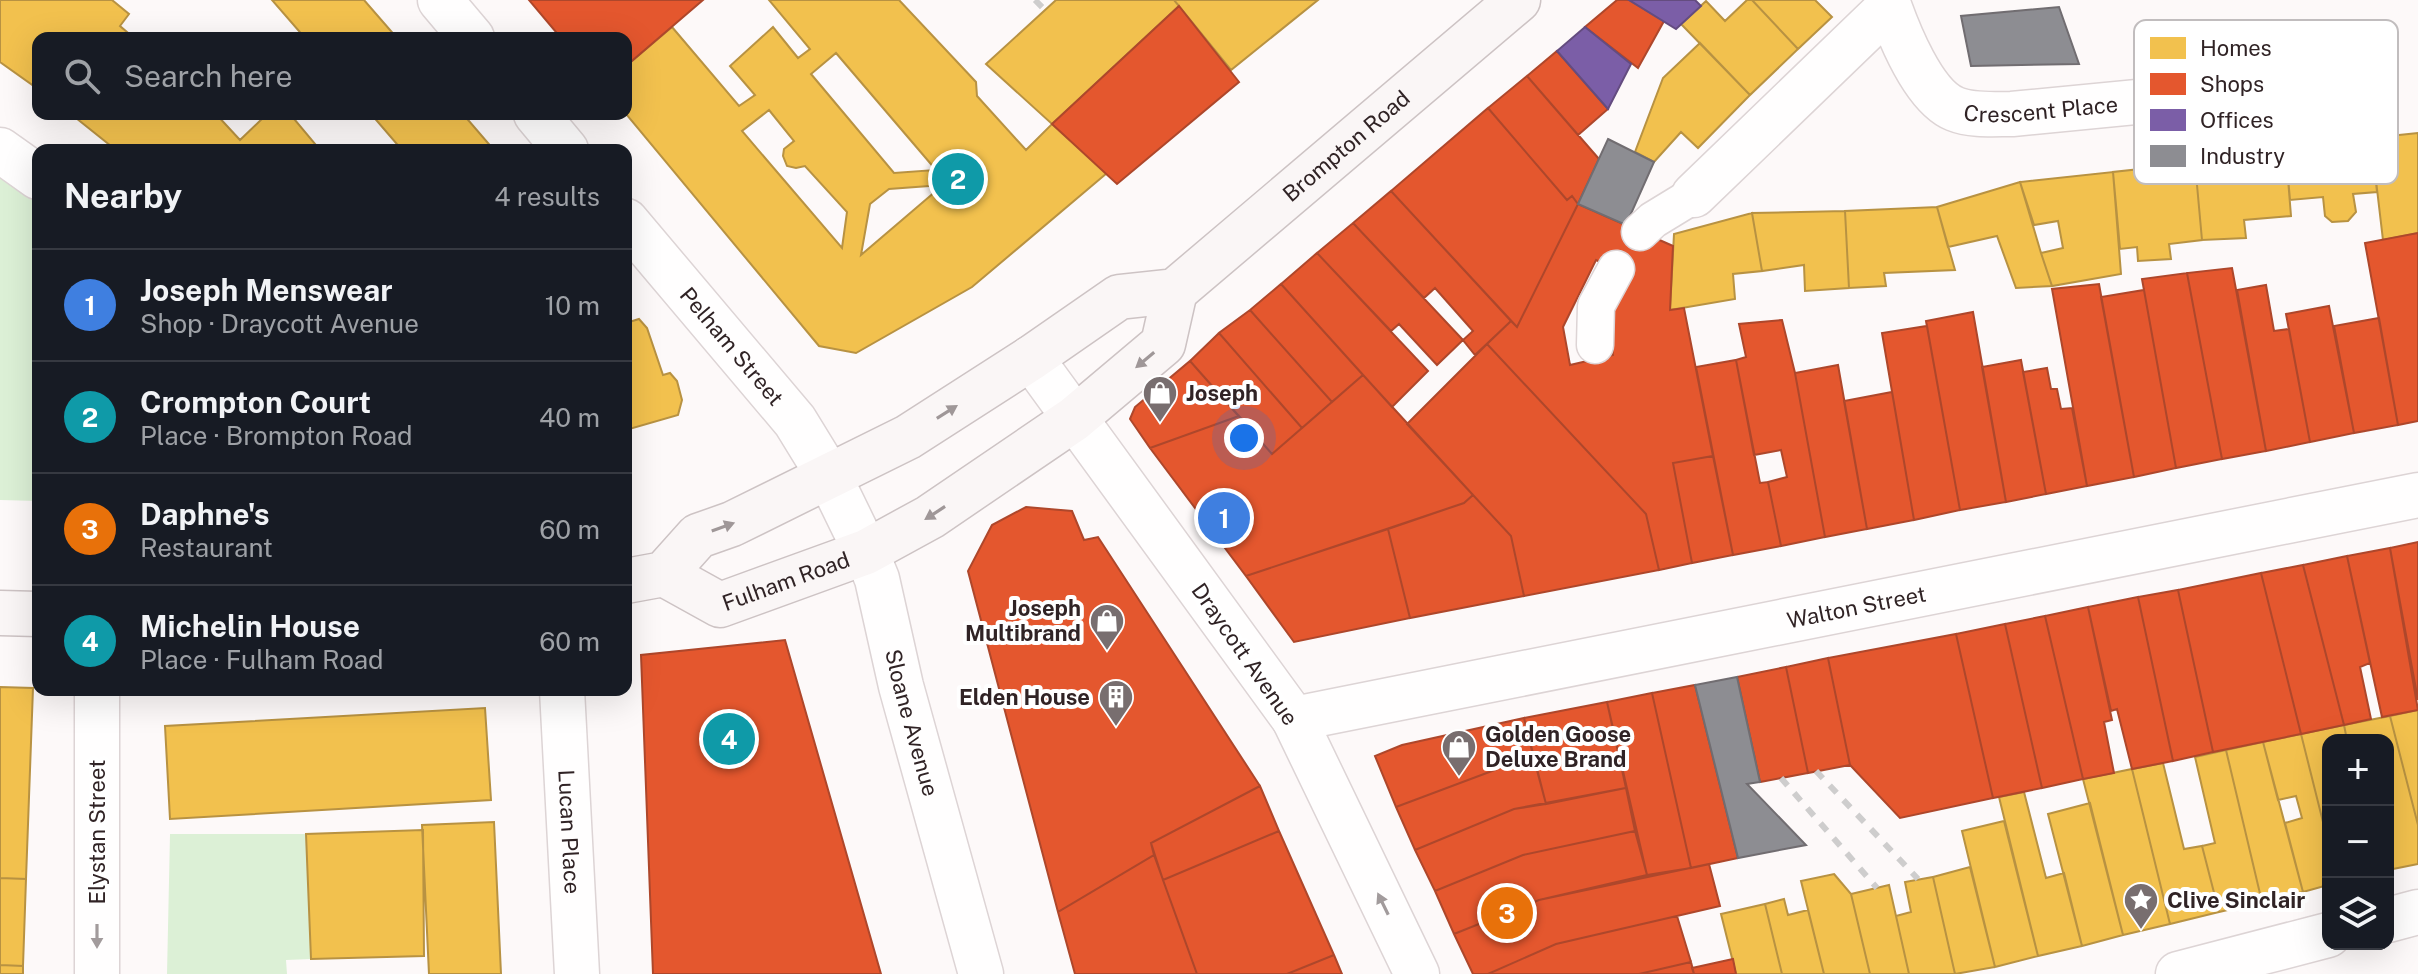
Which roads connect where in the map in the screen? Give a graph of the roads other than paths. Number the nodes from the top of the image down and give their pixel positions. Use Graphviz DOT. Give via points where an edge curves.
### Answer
graph roads {
  1 [pos="440,0"];
  2 [pos="1518,0"];
  3 [pos="1888,3"];
  4 [pos="467,32"];
  5 [pos="2134,102"];
  6 [pos="541,120"];
  7 [pos="561,144"];
  8 [pos="0,150"];
  9 [pos="32,173"];
  10 [pos="1694,195"];
  11 [pos="632,228"];
  12 [pos="1640,232"];
  13 [pos="1616,269"];
  14 [pos="1175,291"];
  15 [pos="1595,345"];
  16 [pos="1031,358"];
  17 [pos="1074,419"];
  18 [pos="830,478"];
  19 [pos="2418,495"];
  20 [pos="866,552"];
  21 [pos="645,578"];
  22 [pos="0,613"];
  23 [pos="32,614"];
  24 [pos="97,696"];
  25 [pos="562,696"];
  26 [pos="1294,719"];
  27 [pos="2418,912"];
  28 [pos="2394,918"];
  29 [pos="2322,937"];
  30 [pos="97,974"];
  31 [pos="577,974"];
  32 [pos="981,974"];
  33 [pos="1417,974"];
  34 [pos="2178,974"];
  1 -- 4 [label="street"];
  2 -- 14 [label="main road, Brompton Road"];
  3 -- 5 [label="street, Crescent Place" via="1922,79 1936,98 1956,110 2012,114"];
  3 -- 10 [label="street, Crescent Place"];
  6 -- 7 [label="street"];
  8 -- 9 [label="street"];
  10 -- 12 [label="lane"];
  11 -- 18 [label="street, Pelham Street" via="786,410"];
  13 -- 15 [label="lane" via="1596,306"];
  14 -- 16 [label="main road" via="1119,297"];
  14 -- 17 [label="main road, one-way" via="1163,344"];
  16 -- 17 [label="street, Draycott Avenue"];
  18 -- 16 [label="main road, one-way" via="908,437"];
  17 -- 20 [label="main road, one-way" via="930,517"];
  17 -- 26 [label="street, Draycott Avenue"];
  18 -- 20 [label="street, Sloane Avenue"];
  21 -- 18 [label="main road, Fulham Road, one-way" via="698,536"];
  19 -- 26 [label="street, Walton Street"];
  20 -- 21 [label="main road, Fulham Road" via="720,605"];
  20 -- 32 [label="street, Sloane Avenue"];
  22 -- 23 [label="main road"];
  24 -- 30 [label="street, Elystan Street, one-way"];
  25 -- 31 [label="street, Lucan Place"];
  33 -- 26 [label="street, Draycott Avenue, one-way"];
  27 -- 28 [label="street"];
  29 -- 34 [label="street"];
}
